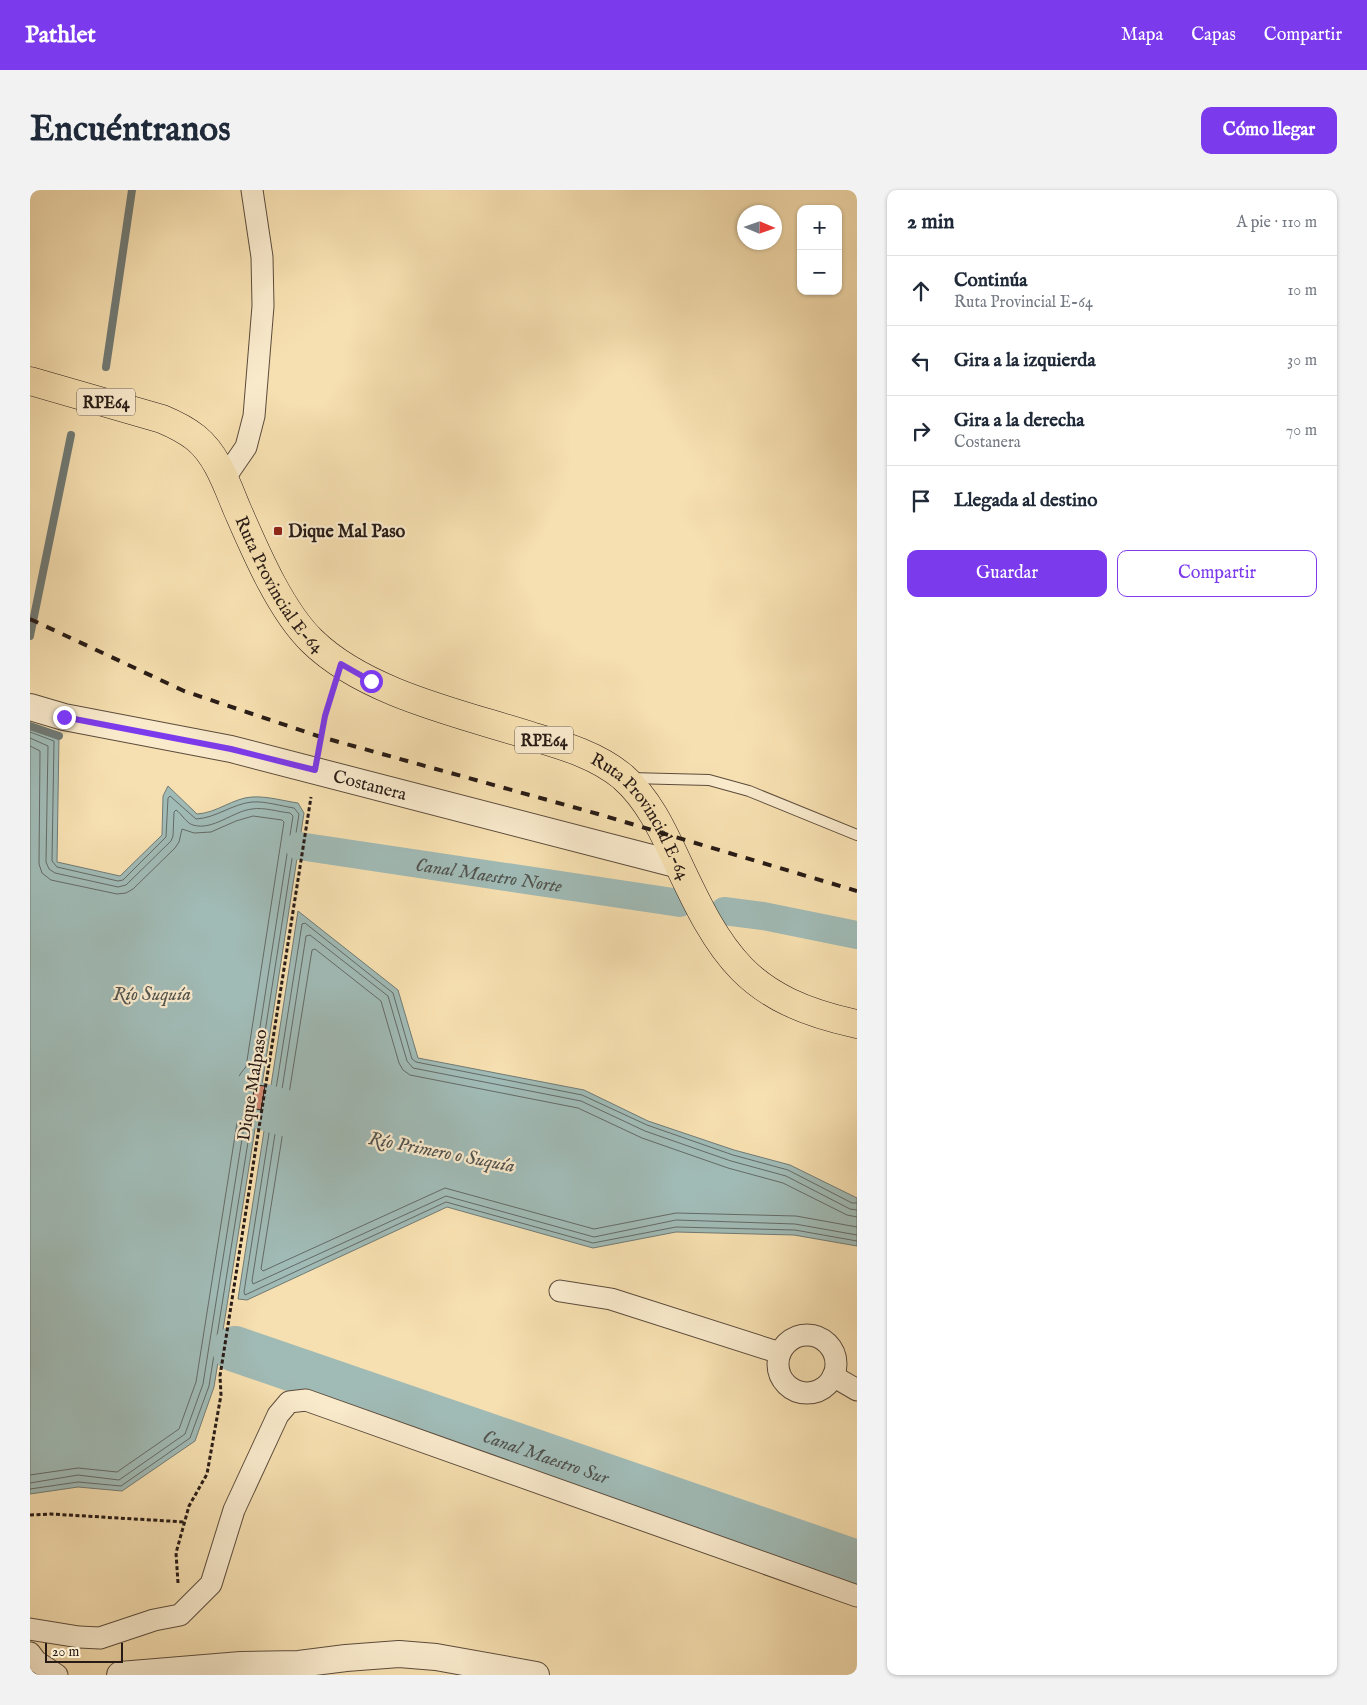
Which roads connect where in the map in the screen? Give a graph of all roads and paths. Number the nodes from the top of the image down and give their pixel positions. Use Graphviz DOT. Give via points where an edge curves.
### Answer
graph roads {
  1 [pos="252,190"];
  2 [pos="40,383"];
  3 [pos="224,479"];
  4 [pos="341,664"];
  5 [pos="30,707"];
  6 [pos="315,770"];
  7 [pos="624,778"];
  8 [pos="311,800"];
  9 [pos="857,835"];
  10 [pos="679,865"];
  11 [pos="857,1024"];
  12 [pos="560,1291"];
  13 [pos="780,1353"];
  14 [pos="834,1376"];
  15 [pos="857,1390"];
  16 [pos="30,1515"];
  17 [pos="185,1522"];
  18 [pos="857,1596"];
  19 [pos="180,1615"];
  20 [pos="30,1629"];
  21 [pos="30,1653"];
  22 [pos="57,1675"];
  23 [pos="120,1675"];
  24 [pos="536,1675"];
  1 -- 3 [label="street" via="262,257 263,306 254,416 246,447"];
  2 -- 3 [label="main road, Ruta Provincial E-64 / RPE64" via="174,424 197,439 211,455"];
  3 -- 4 [label="main road, Ruta Provincial E-64 / RPE64" via="262,562 295,622"];
  4 -- 6 [label="path" via="325,716"];
  4 -- 7 [label="main road, Ruta Provincial E-64 / RPE64" via="402,694 571,749"];
  5 -- 6 [label="street, Costanera"];
  6 -- 10 [label="street, Costanera"];
  7 -- 9 [label="lane" via="709,780 749,791"];
  7 -- 10 [label="main road, Ruta Provincial E-64 / RPE64" via="654,816"];
  8 -- 17 [label="path, Dique Malpaso" via="220,1376 221,1395 207,1474 189,1506"];
  10 -- 11 [label="main road, Ruta Provincial E-64 / RPE64" via="707,922 734,963 771,993 792,1005"];
  12 -- 13 [label="street" via="611,1299"];
  13 -- 14 [label="street" via="779,1373 791,1389 800,1393 820,1390"];
  13 -- 14 [label="street" via="792,1339 810,1335 818,1338 832,1350 836,1367"];
  14 -- 15 [label="street"];
  16 -- 17 [label="path"];
  17 -- 19 [label="path, Dique Malpaso" via="176,1553"];
  18 -- 19 [label="street" via="306,1400 290,1402 278,1415 234,1510 211,1584"];
  19 -- 20 [label="street" via="100,1638"];
  21 -- 22 [label="street"];
  23 -- 24 [label="street" via="399,1654"];
}
